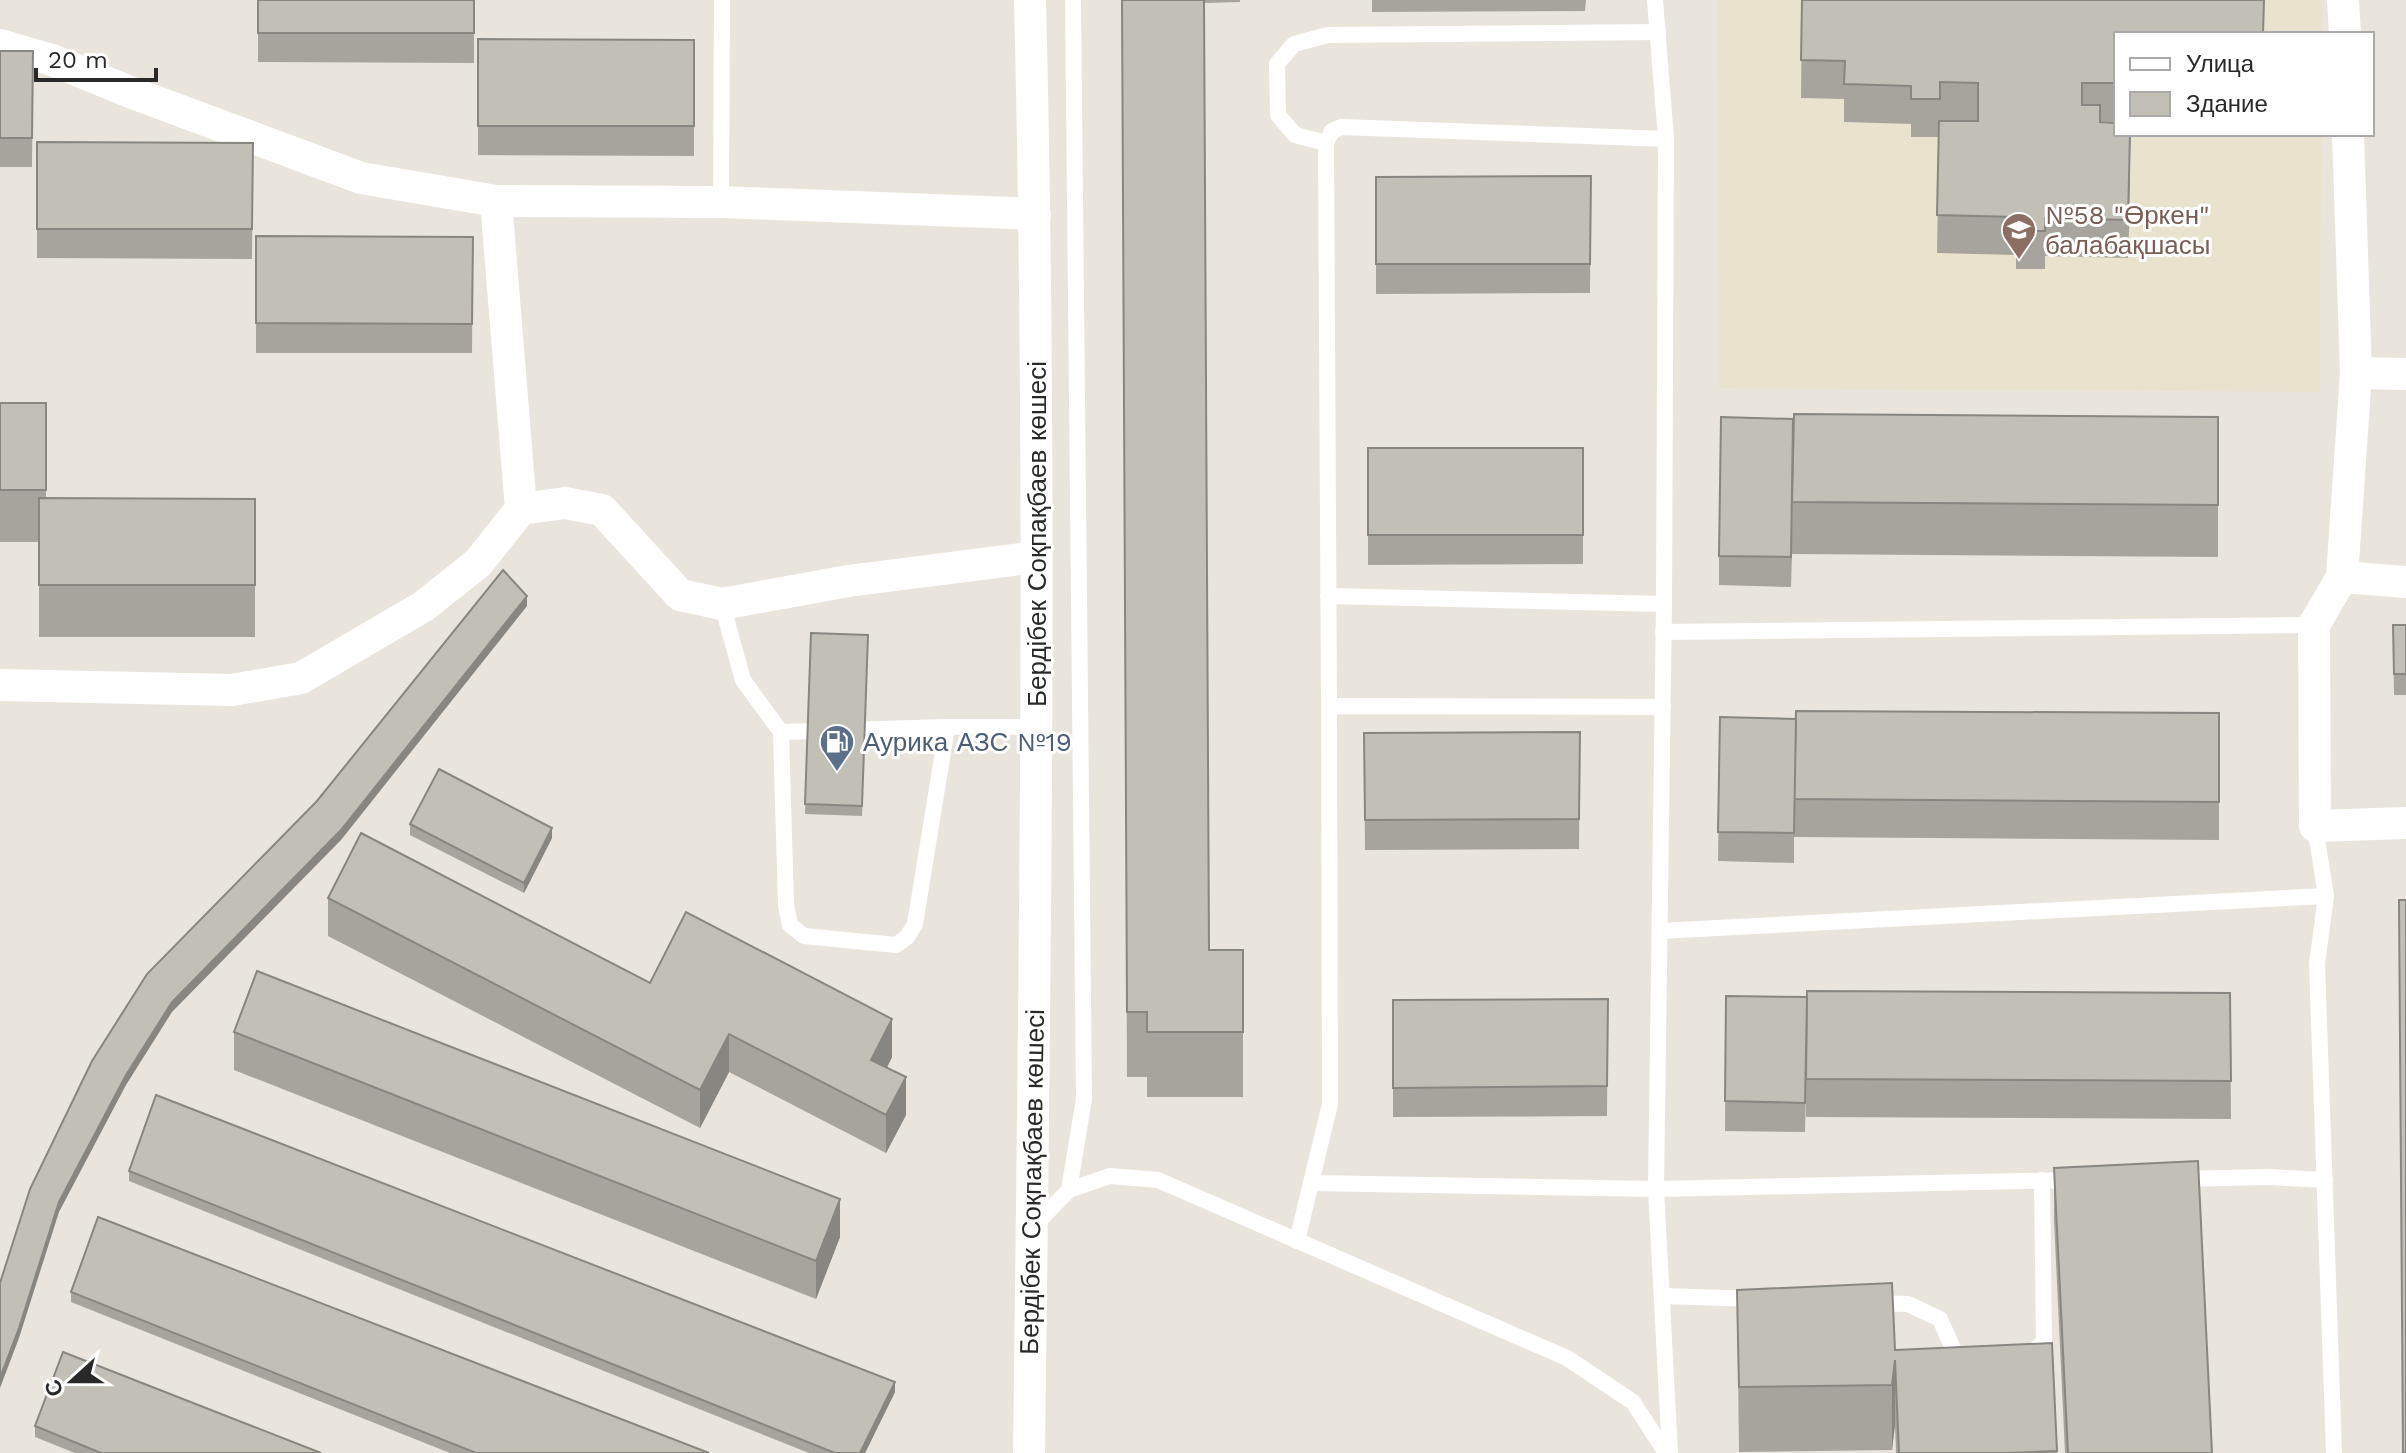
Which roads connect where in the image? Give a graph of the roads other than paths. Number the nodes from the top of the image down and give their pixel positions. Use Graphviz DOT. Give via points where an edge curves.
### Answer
graph roads {
  1 [pos="722,0"];
  2 [pos="1030,0"];
  3 [pos="1073,0"];
  4 [pos="1655,0"];
  5 [pos="2343,0"];
  6 [pos="1658,32"];
  7 [pos="2345,32"];
  8 [pos="0,45"];
  9 [pos="2348,136"];
  10 [pos="1666,139"];
  11 [pos="1326,143"];
  12 [pos="496,201"];
  13 [pos="721,202"];
  14 [pos="1035,214"];
  15 [pos="2356,373"];
  16 [pos="2406,374"];
  17 [pos="521,509"];
  18 [pos="1036,557"];
  19 [pos="2342,577"];
  20 [pos="2406,582"];
  21 [pos="1328,596"];
  22 [pos="722,604"];
  23 [pos="1664,604"];
  24 [pos="2314,625"];
  25 [pos="1663,632"];
  26 [pos="0,685"];
  27 [pos="1329,706"];
  28 [pos="1663,707"];
  29 [pos="947,727"];
  30 [pos="1038,727"];
  31 [pos="781,732"];
  32 [pos="2406,823"];
  33 [pos="2315,826"];
  34 [pos="2326,896"];
  35 [pos="1660,931"];
  36 [pos="2163,1179"];
  37 [pos="2042,1180"];
  38 [pos="2088,1180"];
  39 [pos="2325,1180"];
  40 [pos="1312,1183"];
  41 [pos="1656,1189"];
  42 [pos="1069,1190"];
  43 [pos="1032,1228"];
  44 [pos="1297,1241"];
  45 [pos="1662,1296"];
  46 [pos="1770,1299"];
  47 [pos="1862,1302"];
  48 [pos="2011,1363"];
  49 [pos="1978,1364"];
  50 [pos="1029,1453"];
  51 [pos="1668,1453"];
  52 [pos="2334,1453"];
  1 -- 13 [label="lane"];
  2 -- 14 [label="street, Бердібек Соқпақбаев көшесі"];
  3 -- 42 [label="lane" via="1084,1099"];
  4 -- 6 [label="lane"];
  5 -- 7 [label="street"];
  6 -- 10 [label="lane"];
  6 -- 11 [label="lane" via="1328,35 1294,44 1277,64 1278,115 1295,135"];
  8 -- 12 [label="street" via="361,178"];
  9 -- 15 [label="street"];
  10 -- 11 [label="lane" via="1341,127"];
  10 -- 23 [label="lane"];
  11 -- 21 [label="lane"];
  12 -- 13 [label="street"];
  12 -- 17 [label="street"];
  13 -- 14 [label="street"];
  14 -- 18 [label="street, Бердібек Соқпақбаев көшесі"];
  15 -- 16 [label="street"];
  15 -- 19 [label="street"];
  17 -- 22 [label="street" via="565,503 602,510 680,595"];
  17 -- 26 [label="street" via="478,563 424,606 301,678 232,690"];
  18 -- 22 [label="street" via="848,581"];
  18 -- 30 [label="street, Бердібек Соқпақбаев көшесі"];
  19 -- 20 [label="street"];
  19 -- 24 [label="street"];
  21 -- 23 [label="lane"];
  21 -- 27 [label="lane"];
  22 -- 31 [label="lane" via="743,680"];
  23 -- 25 [label="lane"];
  24 -- 25 [label="lane"];
  24 -- 33 [label="street"];
  25 -- 28 [label="lane"];
  27 -- 28 [label="lane"];
  27 -- 40 [label="lane" via="1330,1104"];
  28 -- 35 [label="lane"];
  29 -- 30 [label="lane"];
  29 -- 31 [label="lane"];
  29 -- 31 [label="lane" via="915,924 896,945 804,936 790,925"];
  30 -- 43 [label="street, Бердібек Соқпақбаев көшесі"];
  32 -- 33 [label="street"];
  33 -- 34 [label="lane"];
  34 -- 35 [label="lane"];
  34 -- 39 [label="lane" via="2317,964"];
  35 -- 41 [label="lane"];
  36 -- 39 [label="lane"];
  37 -- 38 [label="lane"];
  37 -- 41 [label="lane"];
  37 -- 48 [label="lane" via="2044,1342"];
  39 -- 52 [label="lane"];
  40 -- 41 [label="lane"];
  40 -- 44 [label="lane"];
  41 -- 45 [label="lane"];
  42 -- 43 [label="lane"];
  42 -- 44 [label="lane" via="1110,1176 1158,1180"];
  43 -- 50 [label="street, Бердібек Соқпақбаев көшесі"];
  44 -- 51 [label="lane" via="1567,1358 1633,1402"];
  45 -- 46 [label="lane"];
  45 -- 51 [label="lane"];
  47 -- 49 [label="lane" via="1908,1304 1940,1319 1957,1358"];
}
